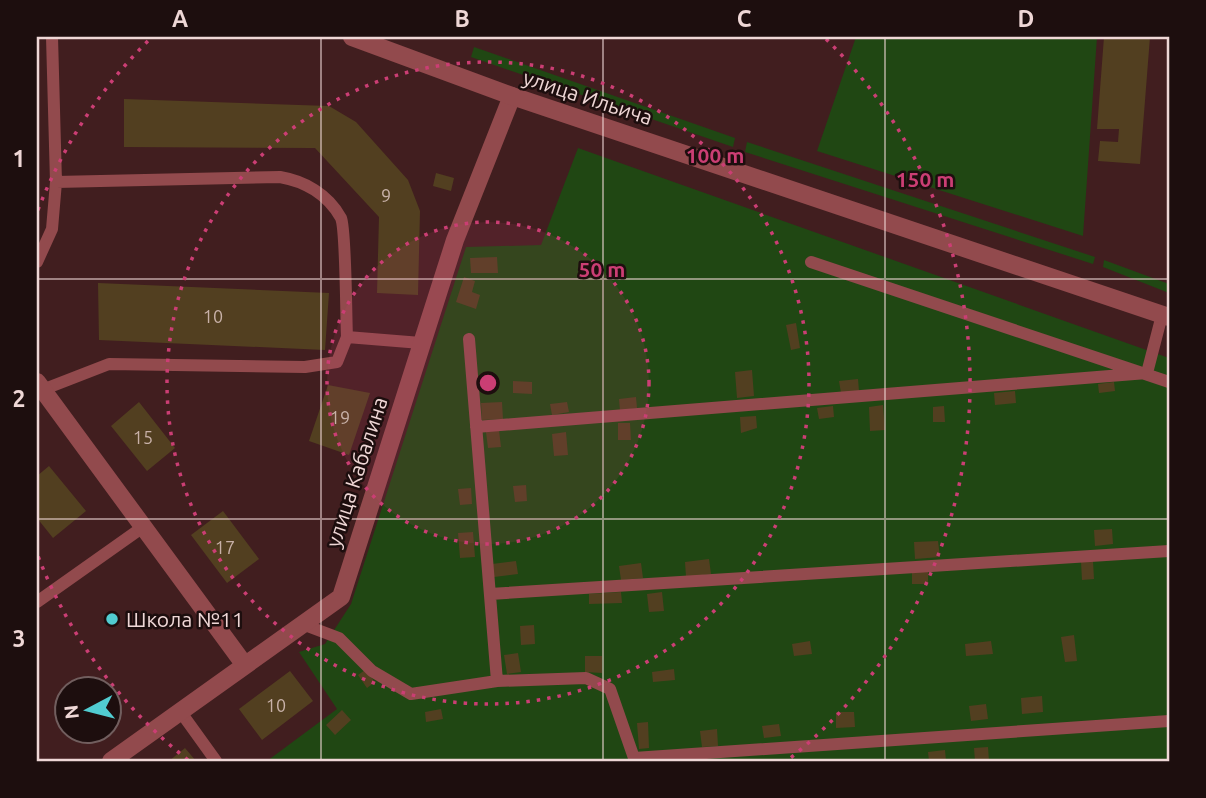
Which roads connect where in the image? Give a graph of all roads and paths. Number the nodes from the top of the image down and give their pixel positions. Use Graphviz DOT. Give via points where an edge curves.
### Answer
graph roads {
  1 [pos="52,37"];
  2 [pos="352,37"];
  3 [pos="512,96"];
  4 [pos="56,182"];
  5 [pos="37,262"];
  6 [pos="811,262"];
  7 [pos="1166,316"];
  8 [pos="347,337"];
  9 [pos="469,339"];
  10 [pos="421,343"];
  11 [pos="1147,373"];
  12 [pos="1169,382"];
  13 [pos="40,386"];
  14 [pos="476,427"];
  15 [pos="143,527"];
  16 [pos="1169,551"];
  17 [pos="490,594"];
  18 [pos="37,602"];
  19 [pos="302,624"];
  20 [pos="244,664"];
  21 [pos="497,681"];
  22 [pos="180,711"];
  23 [pos="1169,721"];
  24 [pos="111,761"];
  25 [pos="216,761"];
  1 -- 4 [label="lane"];
  2 -- 3 [label="street, улица Ильича"];
  3 -- 7 [label="street, улица Ильича"];
  3 -- 10 [label="street, улица Кабалина" via="455,240"];
  4 -- 5 [label="lane" via="52,229"];
  4 -- 8 [label="lane" via="299,180 325,197 342,220"];
  6 -- 11 [label="lane"];
  7 -- 11 [label="lane"];
  8 -- 10 [label="lane"];
  8 -- 13 [label="lane" via="337,362 305,368 109,364"];
  9 -- 14 [label="lane"];
  10 -- 19 [label="street, улица Кабалина" via="341,597"];
  11 -- 12 [label="lane"];
  11 -- 14 [label="lane"];
  13 -- 15 [label="street"];
  14 -- 17 [label="lane"];
  15 -- 18 [label="lane"];
  15 -- 20 [label="street"];
  16 -- 17 [label="lane"];
  17 -- 21 [label="lane"];
  19 -- 20 [label="street, улица Кабалина"];
  19 -- 21 [label="lane" via="339,638 372,671 411,694"];
  20 -- 22 [label="street, улица Кабалина"];
  21 -- 23 [label="lane" via="586,678 611,689 634,758"];
  22 -- 24 [label="street, улица Кабалина"];
  22 -- 25 [label="lane"];
}
